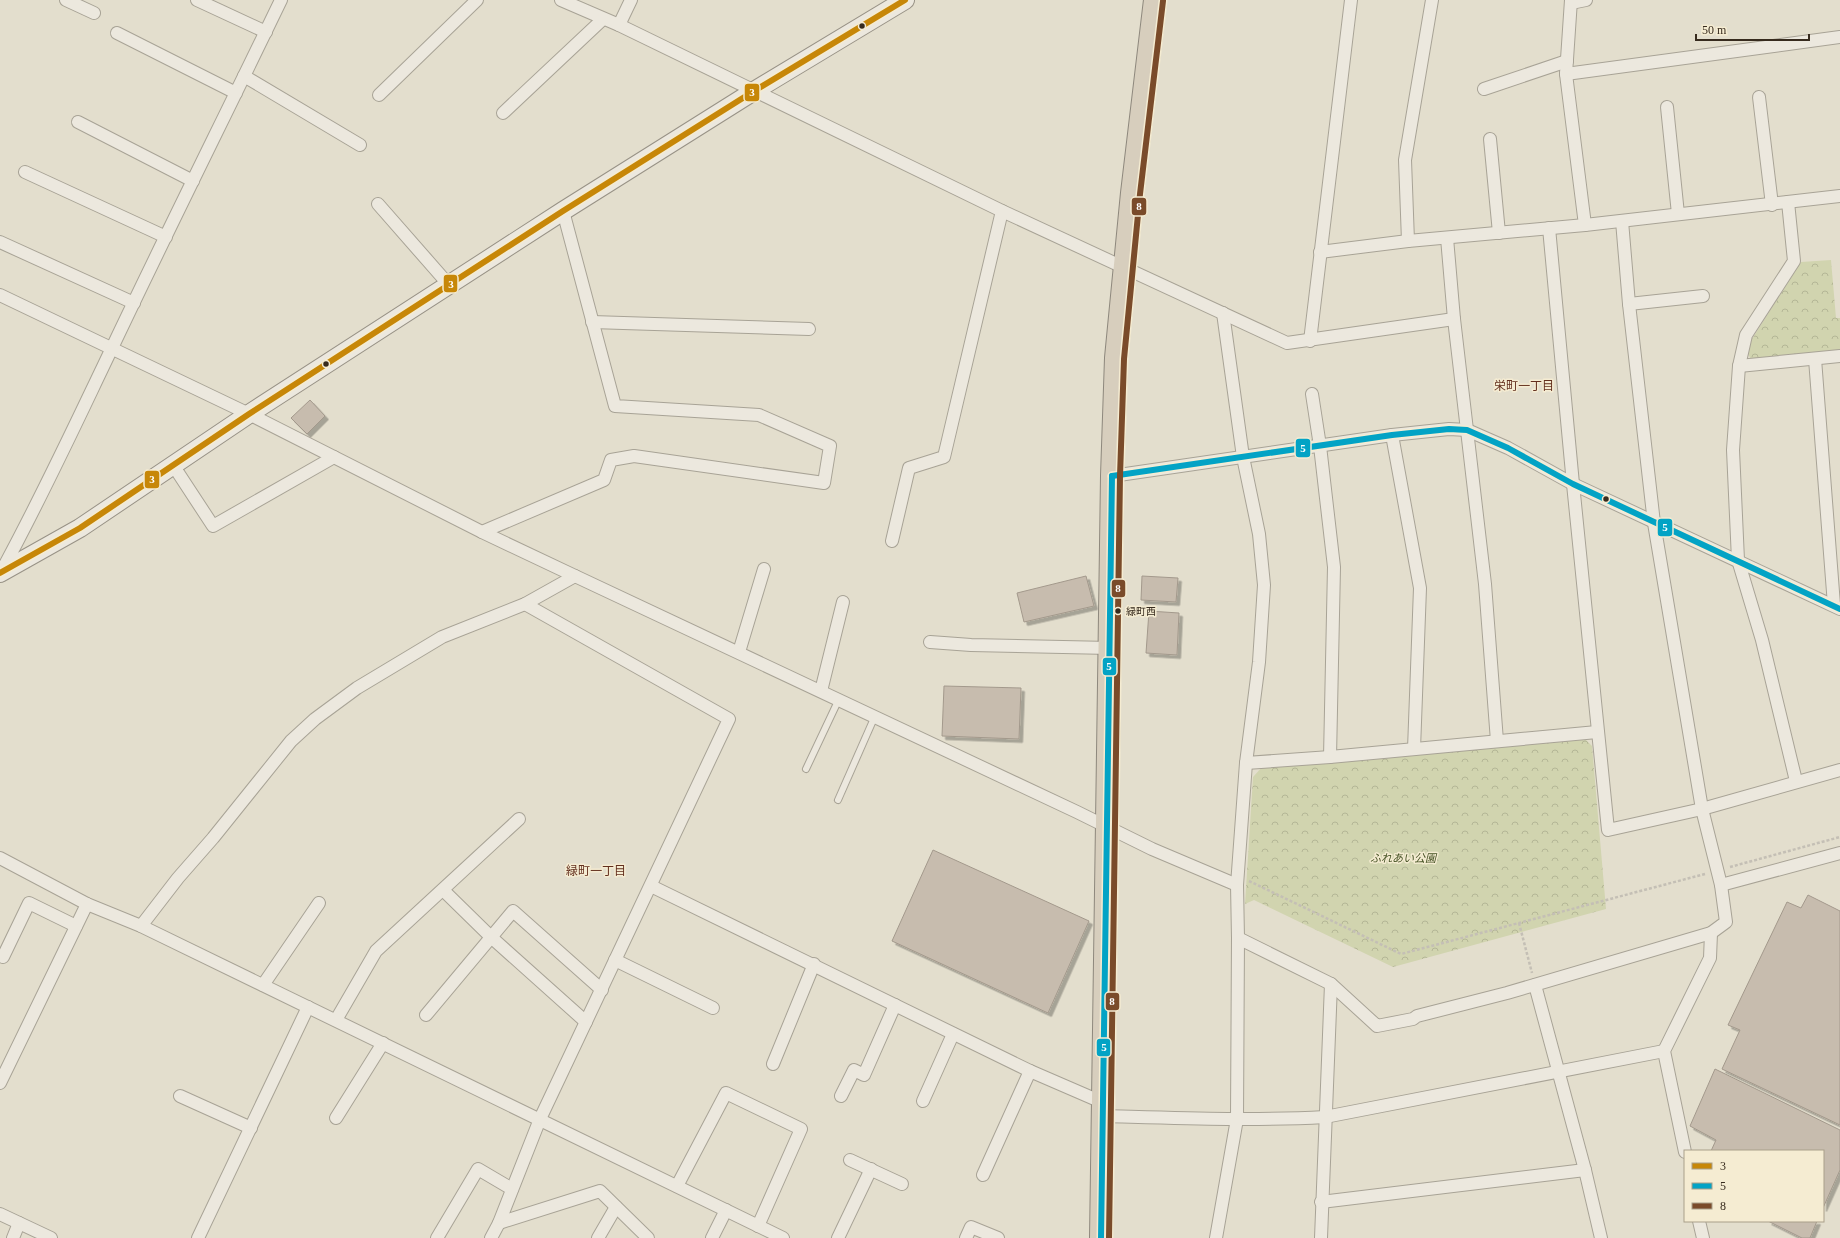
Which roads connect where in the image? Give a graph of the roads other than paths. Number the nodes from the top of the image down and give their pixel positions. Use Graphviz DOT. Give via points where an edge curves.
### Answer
graph roads {
  1 [pos="66,0"];
  2 [pos="197,0"];
  3 [pos="281,0"];
  4 [pos="477,0"];
  5 [pos="561,0"];
  6 [pos="630,0"];
  7 [pos="905,0"];
  8 [pos="1155,0"];
  9 [pos="1351,0"];
  10 [pos="1432,0"];
  11 [pos="1586,0"];
  12 [pos="1571,2"];
  13 [pos="94,13"];
  14 [pos="603,18"];
  15 [pos="619,25"];
  16 [pos="266,32"];
  17 [pos="117,33"];
  18 [pos="1840,36"];
  19 [pos="1567,61"];
  20 [pos="1566,74"];
  21 [pos="244,76"];
  22 [pos="1484,89"];
  23 [pos="754,91"];
  24 [pos="236,93"];
  25 [pos="379,95"];
  26 [pos="1758,97"];
  27 [pos="1667,107"];
  28 [pos="504,113"];
  29 [pos="78,122"];
  30 [pos="1490,138"];
  31 [pos="360,145"];
  32 [pos="26,172"];
  33 [pos="193,181"];
  34 [pos="1840,196"];
  35 [pos="1788,202"];
  36 [pos="378,204"];
  37 [pos="1772,204"];
  38 [pos="563,211"];
  39 [pos="1002,211"];
  40 [pos="1678,214"];
  41 [pos="1622,221"];
  42 [pos="1585,225"];
  43 [pos="1549,228"];
  44 [pos="1499,233"];
  45 [pos="166,237"];
  46 [pos="1447,238"];
  47 [pos="1408,241"];
  48 [pos="0,242"];
  49 [pos="1320,252"];
  50 [pos="1124,267"];
  51 [pos="449,285"];
  52 [pos="0,295"];
  53 [pos="1703,296"];
  54 [pos="134,303"];
  55 [pos="1629,304"];
  56 [pos="1223,313"];
  57 [pos="1454,319"];
  58 [pos="592,322"];
  59 [pos="809,329"];
  60 [pos="1310,341"];
  61 [pos="112,348"];
  62 [pos="1840,356"];
  63 [pos="1815,359"];
  64 [pos="1740,366"];
  65 [pos="1312,394"];
  66 [pos="249,414"];
  67 [pos="1467,430"];
  68 [pos="1392,435"];
  69 [pos="1320,446"];
  70 [pos="334,457"];
  71 [pos="1243,457"];
  72 [pos="173,465"];
  73 [pos="1112,476"];
  74 [pos="1573,484"];
  75 [pos="1654,523"];
  76 [pos="482,532"];
  77 [pos="892,541"];
  78 [pos="1738,560"];
  79 [pos="764,569"];
  80 [pos="0,574"];
  81 [pos="575,576"];
  82 [pos="843,602"];
  83 [pos="525,604"];
  84 [pos="1837,607"];
  85 [pos="930,642"];
  86 [pos="1110,648"];
  87 [pos="739,652"];
  88 [pos="821,691"];
  89 [pos="839,700"];
  90 [pos="875,716"];
  91 [pos="1597,732"];
  92 [pos="1497,741"];
  93 [pos="1414,749"];
  94 [pos="1330,757"];
  95 [pos="1246,762"];
  96 [pos="806,769"];
  97 [pos="1840,770"];
  98 [pos="1796,781"];
  99 [pos="838,800"];
  100 [pos="1702,809"];
  101 [pos="519,819"];
  102 [pos="1107,827"];
  103 [pos="1840,853"];
  104 [pos="0,858"];
  105 [pos="1241,882"];
  106 [pos="1721,885"];
  107 [pos="651,886"];
  108 [pos="443,890"];
  109 [pos="319,903"];
  110 [pos="87,904"];
  111 [pos="76,926"];
  112 [pos="141,926"];
  113 [pos="1712,933"];
  114 [pos="491,937"];
  115 [pos="1238,938"];
  116 [pos="3,958"];
  117 [pos="615,960"];
  118 [pos="814,964"];
  119 [pos="1331,984"];
  120 [pos="263,985"];
  121 [pos="1535,985"];
  122 [pos="602,990"];
  123 [pos="895,1005"];
  124 [pos="308,1007"];
  125 [pos="713,1008"];
  126 [pos="426,1014"];
  127 [pos="336,1020"];
  128 [pos="586,1022"];
  129 [pos="953,1034"];
  130 [pos="383,1043"];
  131 [pos="1664,1051"];
  132 [pos="773,1064"];
  133 [pos="4,1066"];
  134 [pos="1030,1071"];
  135 [pos="1558,1071"];
  136 [pos="0,1083"];
  137 [pos="180,1096"];
  138 [pos="841,1096"];
  139 [pos="923,1101"];
  140 [pos="1104,1110"];
  141 [pos="1325,1117"];
  142 [pos="336,1118"];
  143 [pos="540,1119"];
  144 [pos="1237,1119"];
  145 [pos="251,1128"];
  146 [pos="1685,1150"];
  147 [pos="850,1160"];
  148 [pos="870,1169"];
  149 [pos="1585,1170"];
  150 [pos="983,1175"];
  151 [pos="902,1184"];
  152 [pos="677,1186"];
  153 [pos="512,1189"];
  154 [pos="1321,1202"];
  155 [pos="616,1207"];
  156 [pos="726,1210"];
  157 [pos="0,1214"];
  158 [pos="1700,1222"];
  159 [pos="19,1223"];
  160 [pos="499,1223"];
  161 [pos="758,1226"];
  162 [pos="13,1238"];
  163 [pos="51,1238"];
  164 [pos="198,1238"];
  165 [pos="437,1238"];
  166 [pos="491,1238"];
  167 [pos="598,1238"];
  168 [pos="648,1238"];
  169 [pos="712,1238"];
  170 [pos="783,1238"];
  171 [pos="838,1238"];
  172 [pos="966,1238"];
  173 [pos="998,1238"];
  174 [pos="1102,1238"];
  175 [pos="1216,1238"];
  176 [pos="1321,1238"];
  177 [pos="1601,1238"];
  178 [pos="1703,1238"];
  1 -- 13 [label="street"];
  2 -- 16 [label="street"];
  3 -- 16 [label="street"];
  4 -- 25 [label="street"];
  5 -- 14 [label="street"];
  6 -- 15 [label="street"];
  7 -- 23 [label="street"];
  8 -- 50 [label="highway"];
  9 -- 49 [label="street"];
  10 -- 47 [label="street" via="1405,160"];
  11 -- 12 [label="street"];
  12 -- 19 [label="street"];
  14 -- 15 [label="street"];
  14 -- 28 [label="street"];
  15 -- 23 [label="street"];
  16 -- 21 [label="street"];
  17 -- 24 [label="street"];
  18 -- 20 [label="street"];
  19 -- 20 [label="street"];
  19 -- 22 [label="street"];
  20 -- 42 [label="street"];
  21 -- 24 [label="street"];
  21 -- 31 [label="street"];
  23 -- 38 [label="street"];
  23 -- 39 [label="street"];
  24 -- 33 [label="street"];
  26 -- 37 [label="street"];
  27 -- 40 [label="street"];
  29 -- 33 [label="street"];
  30 -- 44 [label="street"];
  32 -- 45 [label="street"];
  33 -- 45 [label="street"];
  34 -- 35 [label="street"];
  35 -- 37 [label="street"];
  35 -- 64 [label="street" via="1794,261 1746,335"];
  36 -- 51 [label="street"];
  37 -- 40 [label="street"];
  38 -- 51 [label="street"];
  38 -- 58 [label="street"];
  39 -- 50 [label="street"];
  39 -- 77 [label="street" via="944,457 909,468"];
  40 -- 41 [label="street"];
  41 -- 42 [label="street"];
  41 -- 55 [label="street"];
  42 -- 43 [label="street"];
  43 -- 44 [label="street"];
  43 -- 74 [label="street"];
  44 -- 46 [label="street"];
  45 -- 54 [label="street"];
  46 -- 47 [label="street"];
  46 -- 57 [label="street"];
  47 -- 49 [label="street"];
  48 -- 54 [label="street"];
  49 -- 60 [label="street"];
  50 -- 56 [label="street"];
  50 -- 73 [label="highway" via="1116,358"];
  51 -- 66 [label="street"];
  52 -- 61 [label="street"];
  53 -- 55 [label="street"];
  54 -- 61 [label="street"];
  55 -- 75 [label="street"];
  56 -- 60 [label="street" via="1286,343"];
  56 -- 71 [label="street"];
  57 -- 60 [label="street"];
  57 -- 67 [label="street"];
  58 -- 59 [label="street"];
  58 -- 76 [label="street" via="615,406 759,415 830,446 824,483 634,456 611,460 604,480"];
  61 -- 66 [label="street"];
  61 -- 80 [label="street" via="30,518"];
  62 -- 63 [label="street"];
  63 -- 64 [label="street"];
  63 -- 84 [label="street"];
  64 -- 78 [label="street" via="1733,450"];
  65 -- 69 [label="street"];
  66 -- 70 [label="street"];
  66 -- 72 [label="street"];
  67 -- 68 [label="street" via="1450,429"];
  67 -- 74 [label="street" via="1508,448"];
  67 -- 92 [label="street" via="1485,584"];
  68 -- 69 [label="street"];
  68 -- 93 [label="street" via="1420,588"];
  69 -- 71 [label="street"];
  69 -- 94 [label="street" via="1334,567"];
  70 -- 72 [label="street" via="213,526"];
  70 -- 76 [label="street"];
  71 -- 73 [label="street"];
  71 -- 95 [label="street" via="1259,534 1264,585 1259,662"];
  72 -- 80 [label="street" via="80,528"];
  73 -- 86 [label="highway"];
  74 -- 75 [label="street"];
  74 -- 91 [label="street"];
  75 -- 78 [label="street"];
  75 -- 100 [label="street"];
  76 -- 81 [label="street"];
  78 -- 84 [label="street"];
  78 -- 98 [label="street" via="1762,640"];
  79 -- 87 [label="street"];
  81 -- 83 [label="street"];
  81 -- 87 [label="street"];
  82 -- 88 [label="street"];
  83 -- 107 [label="street" via="729,719"];
  83 -- 112 [label="street" via="442,637 357,688 315,719 291,741"];
  85 -- 86 [label="street"];
  86 -- 102 [label="highway"];
  87 -- 88 [label="street"];
  88 -- 89 [label="street"];
  89 -- 90 [label="street"];
  89 -- 96 [label="lane"];
  90 -- 99 [label="lane"];
  90 -- 102 [label="street"];
  91 -- 92 [label="street"];
  91 -- 100 [label="street" via="1608,830"];
  92 -- 93 [label="street"];
  93 -- 94 [label="street"];
  94 -- 95 [label="street"];
  95 -- 105 [label="street"];
  97 -- 98 [label="street"];
  98 -- 100 [label="street"];
  100 -- 106 [label="street"];
  101 -- 108 [label="street"];
  102 -- 105 [label="street" via="1152,849"];
  102 -- 140 [label="highway"];
  103 -- 106 [label="street"];
  104 -- 110 [label="street"];
  105 -- 115 [label="street"];
  106 -- 113 [label="street" via="1726,922"];
  107 -- 117 [label="street"];
  107 -- 118 [label="street"];
  108 -- 114 [label="street"];
  108 -- 127 [label="street" via="376,951"];
  109 -- 120 [label="street"];
  110 -- 111 [label="street"];
  110 -- 112 [label="street"];
  111 -- 116 [label="street" via="29,903"];
  111 -- 133 [label="street"];
  112 -- 120 [label="street"];
  113 -- 121 [label="street"];
  113 -- 131 [label="street" via="1710,958"];
  114 -- 122 [label="street" via="513,911"];
  114 -- 126 [label="street"];
  114 -- 128 [label="street"];
  115 -- 119 [label="street"];
  115 -- 144 [label="street"];
  117 -- 122 [label="street"];
  117 -- 125 [label="street"];
  118 -- 123 [label="street"];
  118 -- 132 [label="street"];
  119 -- 121 [label="street" via="1377,1026 1413,1019"];
  119 -- 141 [label="street"];
  120 -- 124 [label="street"];
  121 -- 135 [label="street"];
  122 -- 128 [label="street"];
  123 -- 129 [label="street"];
  123 -- 138 [label="street" via="864,1075 854,1070"];
  124 -- 127 [label="street"];
  124 -- 145 [label="street"];
  127 -- 130 [label="street"];
  128 -- 143 [label="street"];
  129 -- 134 [label="street"];
  129 -- 139 [label="street"];
  130 -- 142 [label="street"];
  130 -- 143 [label="street"];
  131 -- 135 [label="street"];
  131 -- 146 [label="street"];
  133 -- 136 [label="street"];
  134 -- 140 [label="street"];
  134 -- 150 [label="street"];
  135 -- 141 [label="street"];
  135 -- 149 [label="street"];
  137 -- 145 [label="street"];
  140 -- 144 [label="street"];
  140 -- 174 [label="highway"];
  141 -- 144 [label="street"];
  141 -- 154 [label="street"];
  143 -- 152 [label="street"];
  143 -- 153 [label="street"];
  144 -- 175 [label="street"];
  145 -- 164 [label="street"];
  147 -- 148 [label="street"];
  148 -- 151 [label="street"];
  148 -- 171 [label="street"];
  149 -- 154 [label="street"];
  149 -- 177 [label="street"];
  152 -- 156 [label="street"];
  152 -- 161 [label="street" via="726,1093 801,1129"];
  153 -- 160 [label="street"];
  153 -- 165 [label="street" via="478,1168"];
  154 -- 176 [label="street"];
  155 -- 160 [label="street" via="600,1191"];
  155 -- 167 [label="street"];
  155 -- 168 [label="street"];
  156 -- 161 [label="street"];
  156 -- 169 [label="street"];
  157 -- 159 [label="street"];
  158 -- 178 [label="street"];
  159 -- 162 [label="street"];
  159 -- 163 [label="street"];
  160 -- 166 [label="street"];
  161 -- 170 [label="street"];
  172 -- 173 [label="street" via="971,1227"];
}
